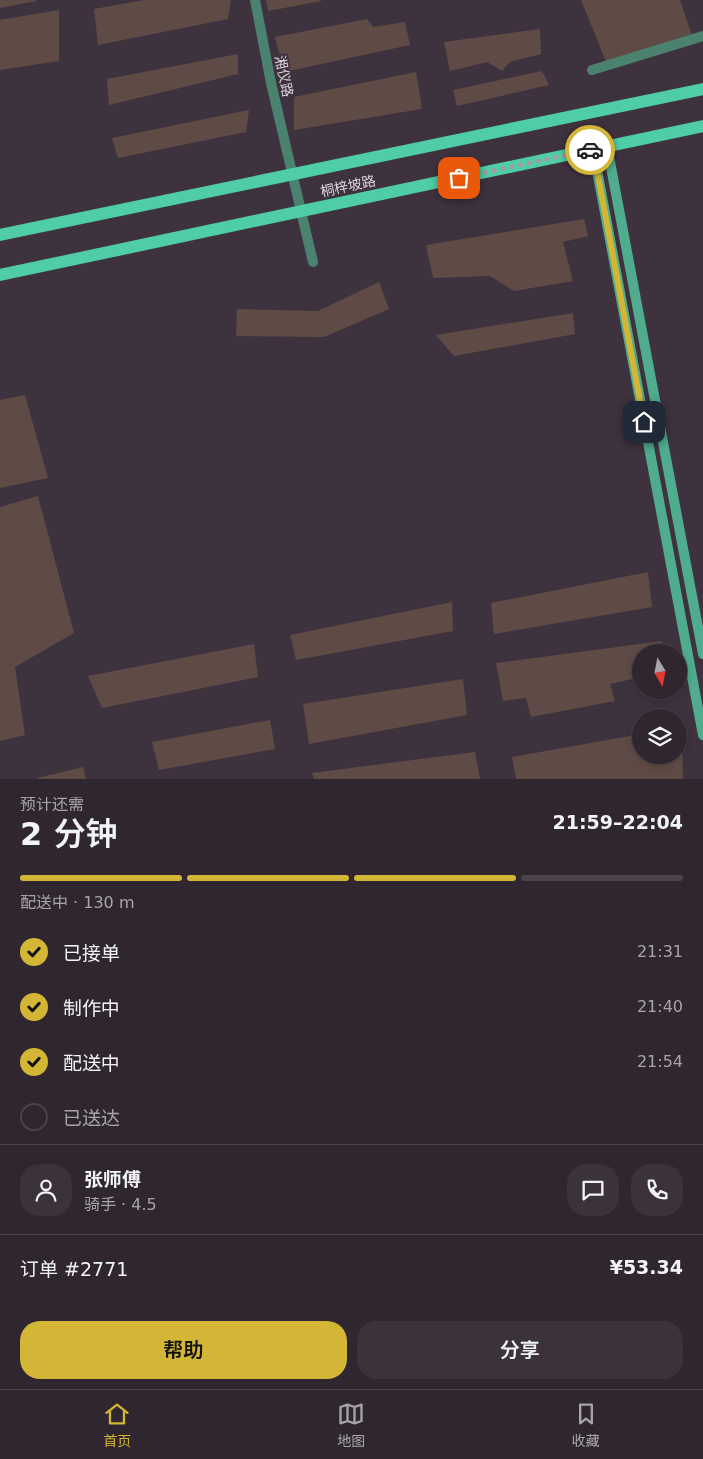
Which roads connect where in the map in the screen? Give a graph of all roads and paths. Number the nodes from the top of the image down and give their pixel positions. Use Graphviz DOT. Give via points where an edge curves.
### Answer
graph roads {
  1 [pos="255,0"];
  2 [pos="703,36"];
  3 [pos="592,70"];
  4 [pos="703,89"];
  5 [pos="703,126"];
  6 [pos="607,146"];
  7 [pos="593,149"];
  8 [pos="0,235"];
  9 [pos="313,262"];
  10 [pos="0,275"];
  11 [pos="703,654"];
  12 [pos="703,735"];
  1 -- 9 [label="street, 湘仪路"];
  2 -- 3 [label="street"];
  4 -- 8 [label="main road, 桐梓坡路"];
  5 -- 6 [label="main road, 桐梓坡路"];
  6 -- 7 [label="main road, 桐梓坡路"];
  6 -- 11 [label="street"];
  7 -- 10 [label="main road, 桐梓坡路"];
  7 -- 12 [label="street"];
}
